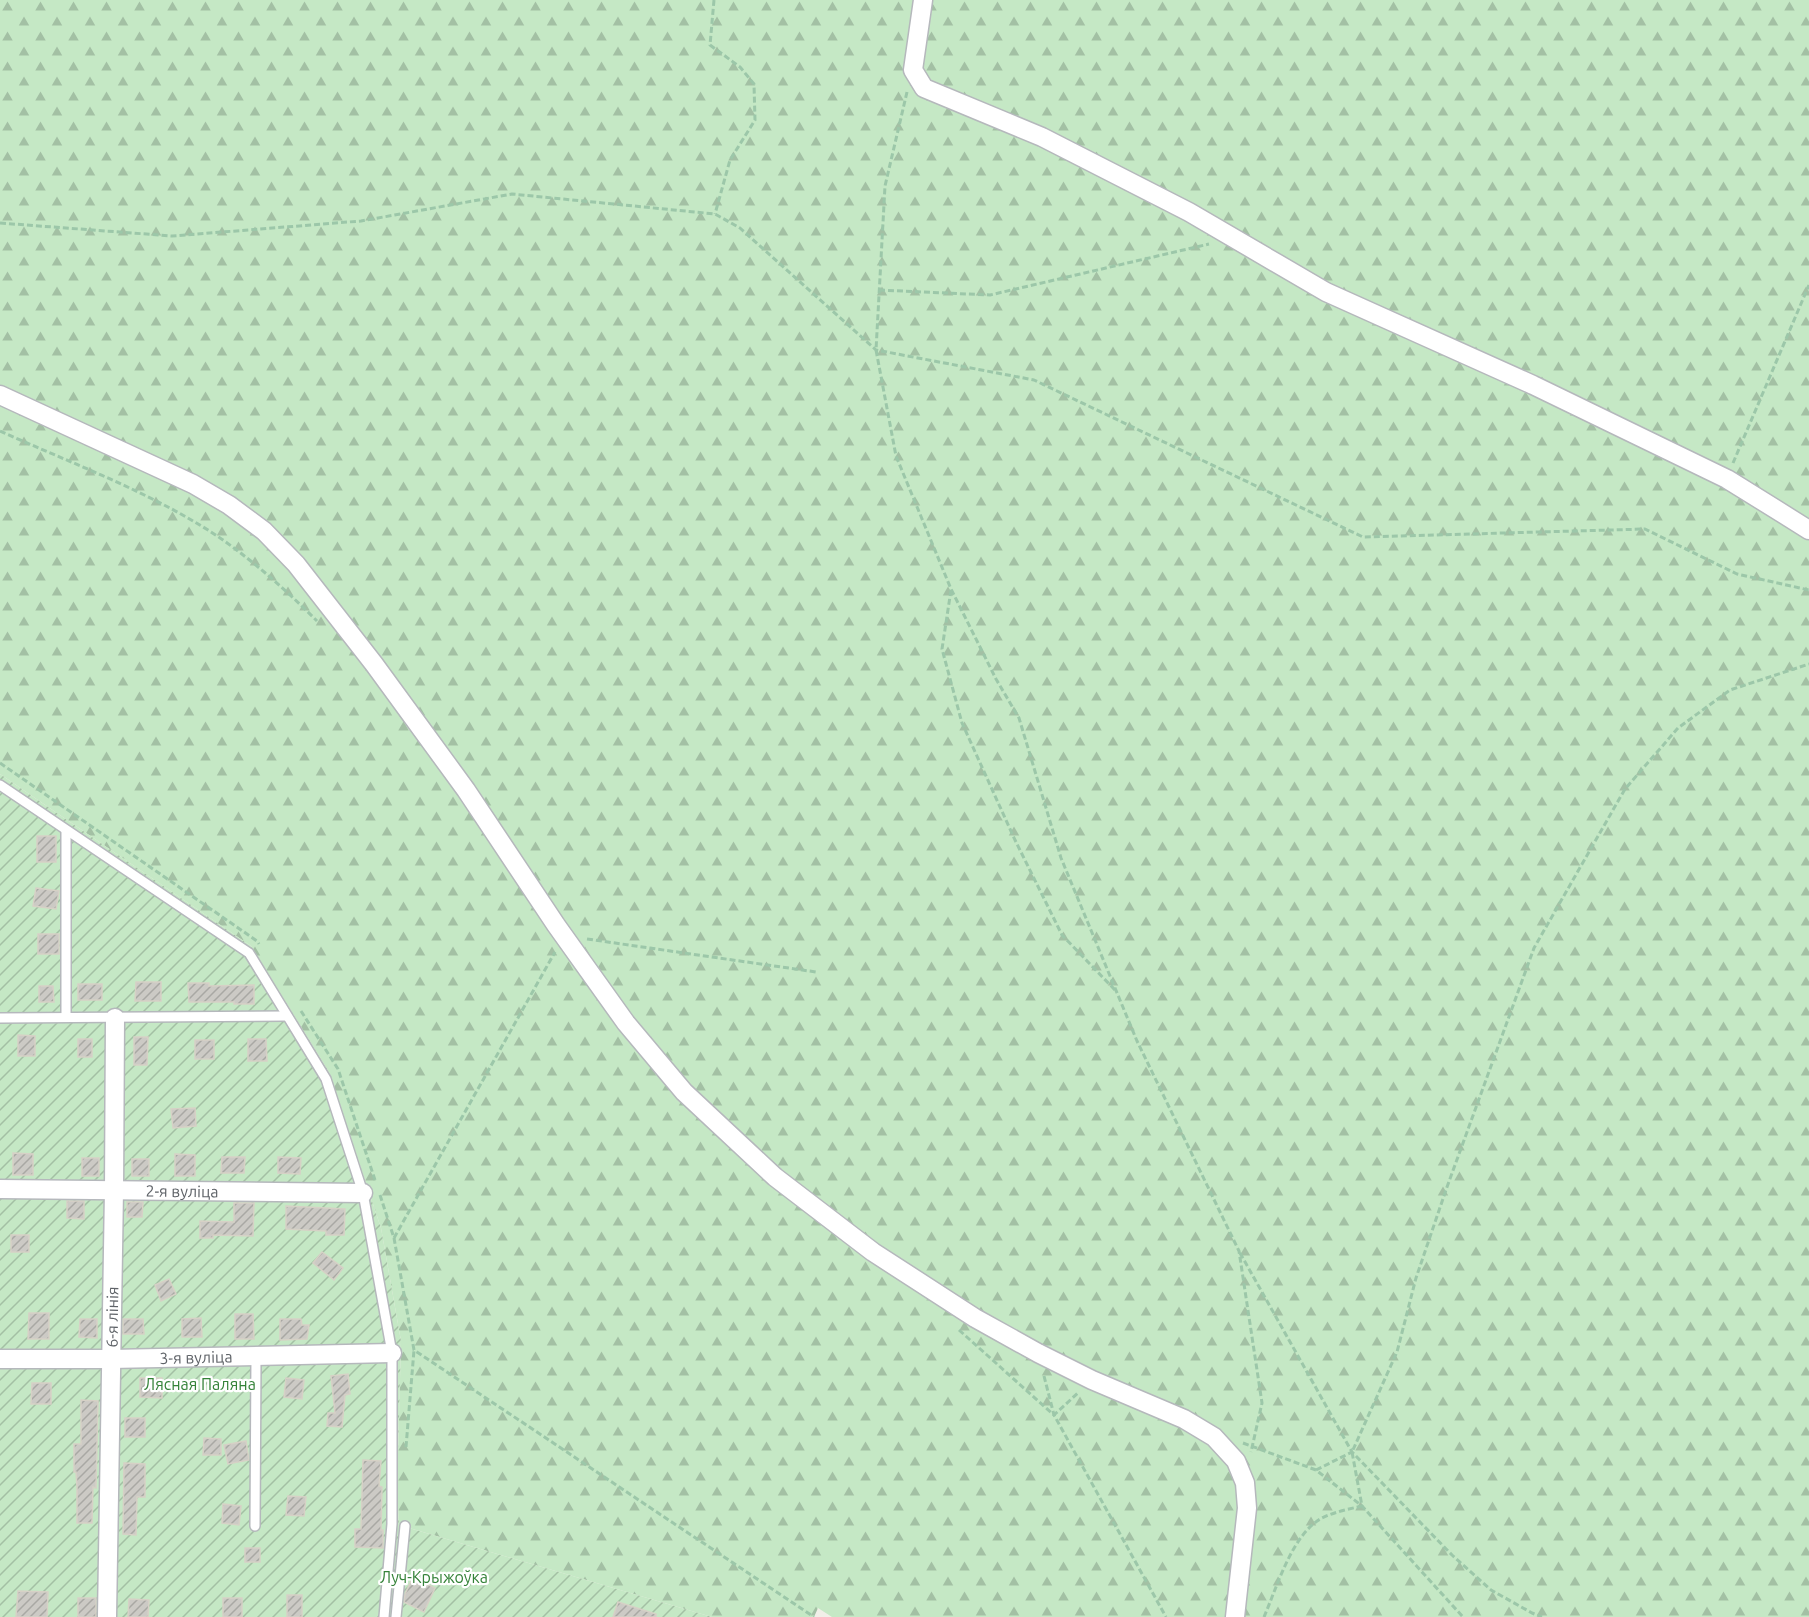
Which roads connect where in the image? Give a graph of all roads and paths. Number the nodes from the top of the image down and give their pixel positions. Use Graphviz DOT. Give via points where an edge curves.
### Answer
graph roads {
  1 [pos="714,0"];
  2 [pos="923,0"];
  3 [pos="913,70"];
  4 [pos="716,214"];
  5 [pos="0,224"];
  6 [pos="1234,238"];
  7 [pos="1809,285"];
  8 [pos="879,290"];
  9 [pos="876,350"];
  10 [pos="0,395"];
  11 [pos="0,431"];
  12 [pos="1727,479"];
  13 [pos="1809,530"];
  14 [pos="951,589"];
  15 [pos="1809,590"];
  16 [pos="324,628"];
  17 [pos="1809,664"];
  18 [pos="0,763"];
  19 [pos="0,785"];
  20 [pos="66,831"];
  21 [pos="561,940"];
  22 [pos="263,951"];
  23 [pos="816,972"];
  24 [pos="1116,992"];
  25 [pos="301,1010"];
  26 [pos="286,1016"];
  27 [pos="66,1017"];
  28 [pos="0,1018"];
  29 [pos="115,1018"];
  30 [pos="0,1189"];
  31 [pos="373,1189"];
  32 [pos="114,1190"];
  33 [pos="394,1238"];
  34 [pos="1239,1251"];
  35 [pos="414,1350"];
  36 [pos="392,1353"];
  37 [pos="1038,1353"];
  38 [pos="256,1356"];
  39 [pos="0,1359"];
  40 [pos="111,1359"];
  41 [pos="1252,1444"];
  42 [pos="1353,1452"];
  43 [pos="1250,1454"];
  44 [pos="406,1455"];
  45 [pos="1316,1470"];
  46 [pos="1362,1506"];
  47 [pos="255,1526"];
  48 [pos="405,1526"];
  49 [pos="107,1617"];
  50 [pos="384,1617"];
  51 [pos="396,1617"];
  52 [pos="814,1617"];
  53 [pos="1166,1617"];
  54 [pos="1236,1617"];
  55 [pos="1264,1617"];
  56 [pos="1463,1617"];
  57 [pos="1542,1617"];
  1 -- 4 [label="path" via="710,45 740,67 754,84 755,120 730,160"];
  2 -- 3 [label="street"];
  3 -- 6 [label="street" via="924,88 1042,137"];
  3 -- 8 [label="path" via="885,186"];
  4 -- 5 [label="path" via="512,194 361,221 172,236"];
  4 -- 9 [label="path" via="740,228"];
  6 -- 8 [label="path" via="990,295"];
  6 -- 12 [label="street" via="1326,292 1533,385"];
  7 -- 12 [label="path"];
  8 -- 9 [label="path"];
  9 -- 14 [label="path" via="896,456"];
  9 -- 15 [label="path" via="1034,381 1363,537 1645,529 1737,573"];
  10 -- 21 [label="street" via="193,484 264,531 296,564 374,664 466,790"];
  11 -- 16 [label="path" via="163,504 222,539 274,579"];
  12 -- 13 [label="street"];
  14 -- 24 [label="path" via="1019,718 1061,858"];
  14 -- 24 [label="path" via="942,649 962,723 1062,935"];
  17 -- 42 [label="path" via="1730,690 1678,728 1625,789 1534,948 1443,1197 1396,1352"];
  18 -- 22 [label="path" via="257,941"];
  19 -- 20 [label="lane"];
  20 -- 26 [label="lane" via="249,953"];
  20 -- 27 [label="lane"];
  21 -- 23 [label="path"];
  21 -- 33 [label="path"];
  21 -- 37 [label="street" via="684,1092 775,1177 873,1252 975,1318"];
  24 -- 34 [label="path"];
  25 -- 31 [label="path" via="338,1069"];
  26 -- 29 [label="lane"];
  26 -- 31 [label="lane" via="326,1079"];
  27 -- 28 [label="lane"];
  27 -- 29 [label="lane"];
  29 -- 32 [label="street, 6-я лінія"];
  30 -- 32 [label="street, 2-я вуліца"];
  31 -- 32 [label="street, 2-я вуліца"];
  31 -- 33 [label="path"];
  31 -- 36 [label="lane"];
  32 -- 40 [label="street, 6-я лінія"];
  33 -- 35 [label="path"];
  34 -- 41 [label="path" via="1262,1403"];
  34 -- 42 [label="path"];
  35 -- 44 [label="path"];
  35 -- 52 [label="path"];
  36 -- 38 [label="street, 3-я вуліца"];
  36 -- 50 [label="lane" via="392,1524"];
  37 -- 53 [label="path" via="1054,1415"];
  37 -- 54 [label="street" via="1184,1419 1214,1437 1236,1461 1245,1483 1247,1508"];
  38 -- 40 [label="street, 3-я вуліца"];
  38 -- 47 [label="lane"];
  39 -- 40 [label="street, 3-я вуліца"];
  40 -- 49 [label="street, 6-я лінія"];
  41 -- 43 [label="path"];
  41 -- 45 [label="path"];
  42 -- 45 [label="path"];
  42 -- 46 [label="path"];
  42 -- 57 [label="path" via="1491,1590"];
  45 -- 46 [label="path"];
  46 -- 55 [label="path" via="1322,1518 1309,1528 1296,1543"];
  46 -- 56 [label="path"];
  48 -- 51 [label="lane"];
}
